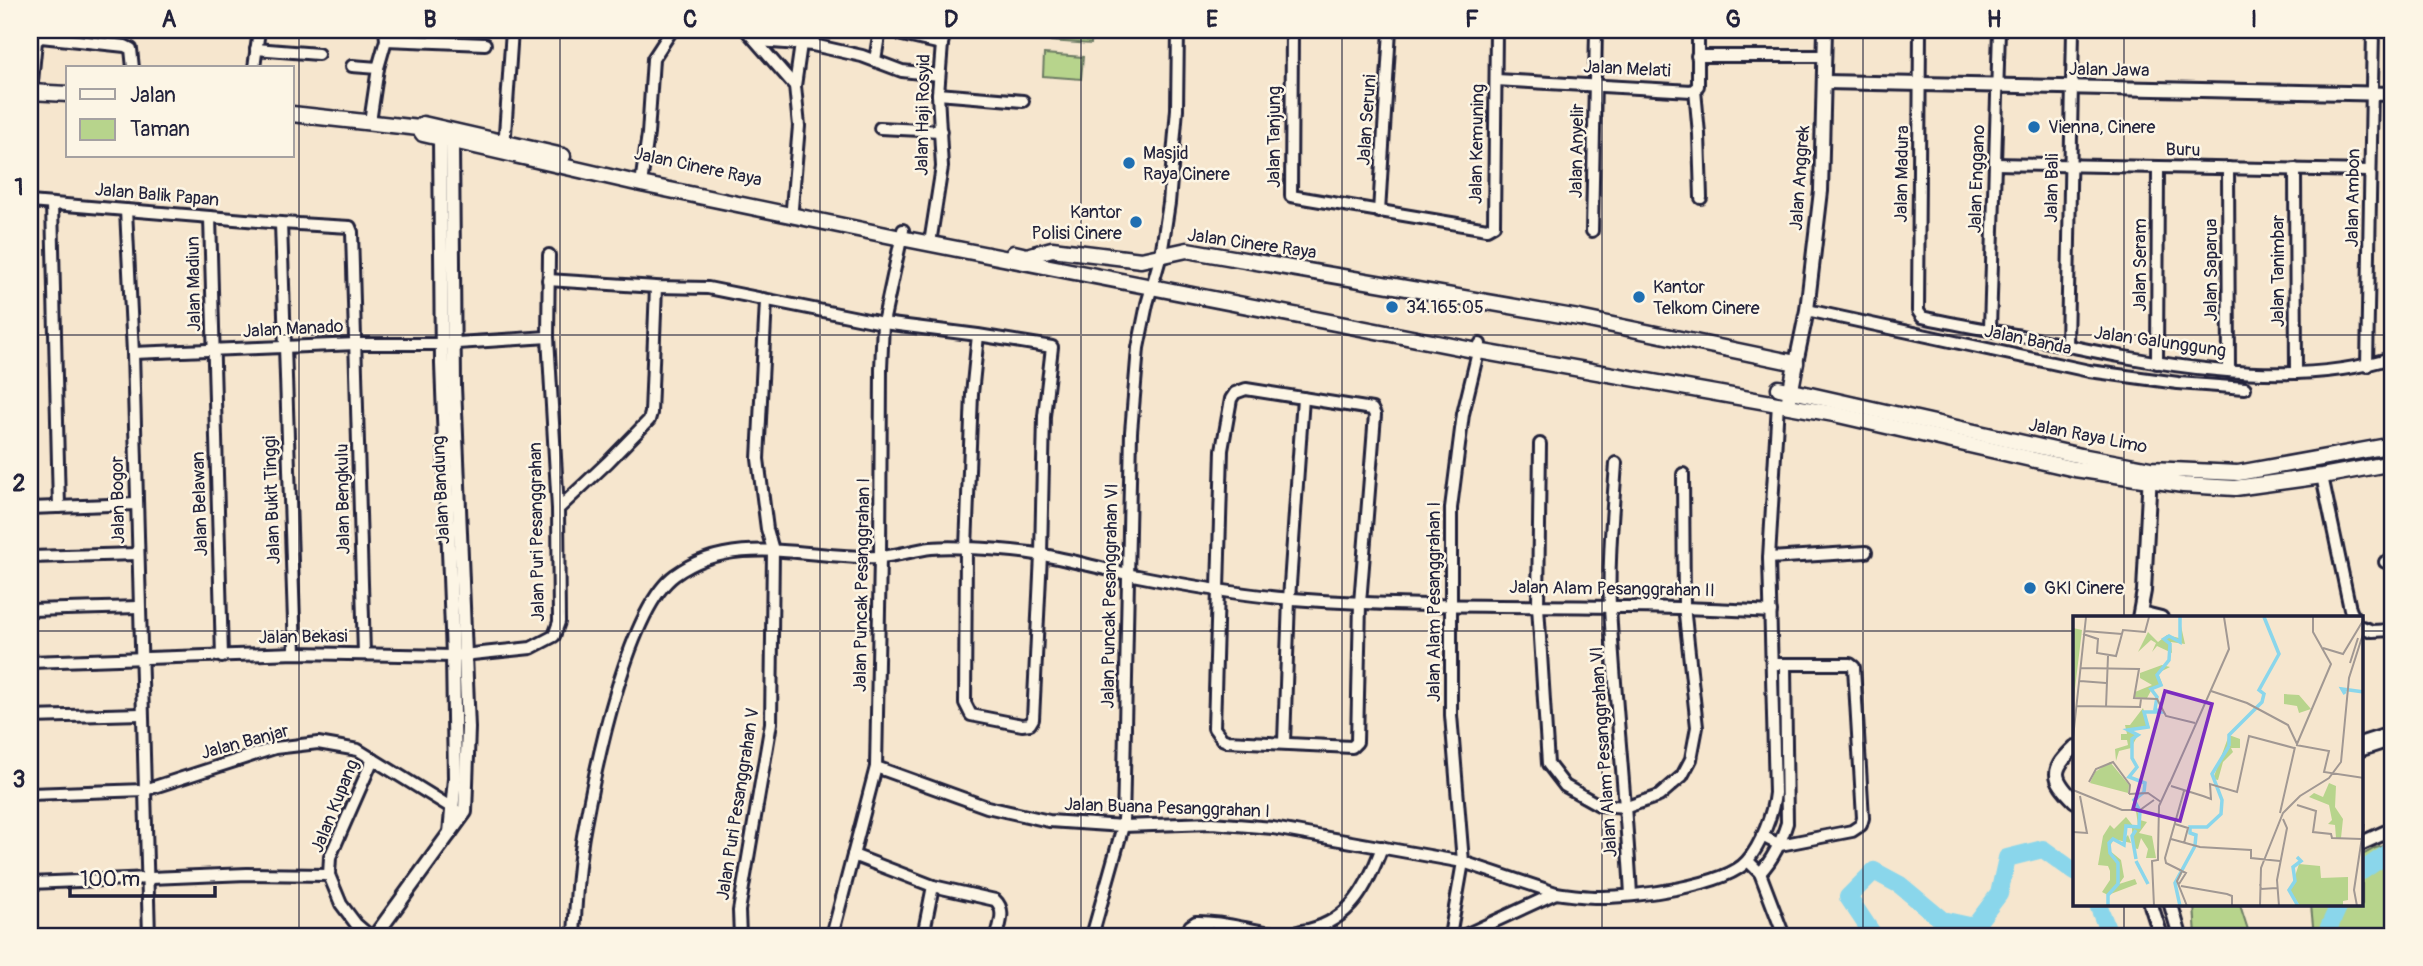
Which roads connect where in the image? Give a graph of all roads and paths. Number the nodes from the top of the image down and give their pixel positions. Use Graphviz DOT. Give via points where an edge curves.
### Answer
graph roads {
  1 [pos="96,30"];
  2 [pos="259,30"];
  3 [pos="512,30"];
  4 [pos="672,30"];
  5 [pos="746,30"];
  6 [pos="815,30"];
  7 [pos="880,30"];
  8 [pos="945,30"];
  9 [pos="1178,30"];
  10 [pos="1292,30"];
  11 [pos="1390,30"];
  12 [pos="1496,30"];
  13 [pos="1596,30"];
  14 [pos="1698,30"];
  15 [pos="1825,30"];
  16 [pos="1920,30"];
  17 [pos="1999,30"];
  18 [pos="2073,30"];
  19 [pos="2373,30"];
  20 [pos="386,35"];
  21 [pos="902,35"];
  22 [pos="758,41"];
  23 [pos="95,42"];
  24 [pos="485,44"];
  25 [pos="801,44"];
  26 [pos="942,44"];
  27 [pos="813,45"];
  28 [pos="256,49"];
  29 [pos="318,54"];
  30 [pos="1698,55"];
  31 [pos="1825,56"];
  32 [pos="875,60"];
  33 [pos="133,66"];
  34 [pos="254,66"];
  35 [pos="352,66"];
  36 [pos="378,68"];
  37 [pos="939,75"];
  38 [pos="1496,80"];
  39 [pos="1825,82"];
  40 [pos="1596,85"];
  41 [pos="1920,85"];
  42 [pos="1998,85"];
  43 [pos="794,86"];
  44 [pos="2072,87"];
  45 [pos="1695,90"];
  46 [pos="30,92"];
  47 [pos="2372,93"];
  48 [pos="66,94"];
  49 [pos="938,94"];
  50 [pos="2393,94"];
  51 [pos="1023,101"];
  52 [pos="294,114"];
  53 [pos="370,122"];
  54 [pos="419,128"];
  55 [pos="880,128"];
  56 [pos="941,131"];
  57 [pos="446,139"];
  58 [pos="504,148"];
  59 [pos="1995,164"];
  60 [pos="2070,166"];
  61 [pos="2158,167"];
  62 [pos="2228,168"];
  63 [pos="2295,169"];
  64 [pos="2370,170"];
  65 [pos="641,179"];
  66 [pos="1701,198"];
  67 [pos="30,202"];
  68 [pos="52,204"];
  69 [pos="792,208"];
  70 [pos="126,210"];
  71 [pos="1379,212"];
  72 [pos="210,217"];
  73 [pos="281,223"];
  74 [pos="1592,231"];
  75 [pos="902,234"];
  76 [pos="931,239"];
  77 [pos="549,255"];
  78 [pos="1161,255"];
  79 [pos="548,280"];
  80 [pos="1153,284"];
  81 [pos="656,287"];
  82 [pos="766,301"];
  83 [pos="1807,310"];
  84 [pos="1922,317"];
  85 [pos="883,323"];
  86 [pos="1990,330"];
  87 [pos="978,335"];
  88 [pos="548,337"];
  89 [pos="448,343"];
  90 [pos="357,344"];
  91 [pos="285,346"];
  92 [pos="2067,346"];
  93 [pos="1479,347"];
  94 [pos="213,351"];
  95 [pos="133,353"];
  96 [pos="2393,357"];
  97 [pos="1791,361"];
  98 [pos="2157,363"];
  99 [pos="2367,366"];
  100 [pos="2229,371"];
  101 [pos="2296,373"];
  102 [pos="2245,388"];
  103 [pos="1303,398"];
  104 [pos="1782,398"];
  105 [pos="1540,444"];
  106 [pos="2393,445"];
  107 [pos="1616,463"];
  108 [pos="2393,463"];
  109 [pos="1683,474"];
  110 [pos="2149,475"];
  111 [pos="2322,476"];
  112 [pos="136,503"];
  113 [pos="59,507"];
  114 [pos="30,508"];
  115 [pos="558,509"];
  116 [pos="966,548"];
  117 [pos="773,550"];
  118 [pos="1866,552"];
  119 [pos="137,554"];
  120 [pos="1041,555"];
  121 [pos="30,557"];
  122 [pos="880,557"];
  123 [pos="1769,558"];
  124 [pos="1127,574"];
  125 [pos="1218,591"];
  126 [pos="1289,599"];
  127 [pos="1360,603"];
  128 [pos="1451,604"];
  129 [pos="1538,606"];
  130 [pos="1610,606"];
  131 [pos="1684,606"];
  132 [pos="139,607"];
  133 [pos="30,610"];
  134 [pos="1771,612"];
  135 [pos="2140,616"];
  136 [pos="2353,616"];
  137 [pos="2364,628"];
  138 [pos="2393,630"];
  139 [pos="295,653"];
  140 [pos="364,654"];
  141 [pos="460,655"];
  142 [pos="222,657"];
  143 [pos="141,659"];
  144 [pos="30,662"];
  145 [pos="1779,665"];
  146 [pos="142,714"];
  147 [pos="30,717"];
  148 [pos="2393,732"];
  149 [pos="2393,740"];
  150 [pos="2364,741"];
  151 [pos="1284,742"];
  152 [pos="2073,749"];
  153 [pos="2364,749"];
  154 [pos="373,759"];
  155 [pos="876,767"];
  156 [pos="145,790"];
  157 [pos="30,794"];
  158 [pos="2073,799"];
  159 [pos="1627,807"];
  160 [pos="452,808"];
  161 [pos="464,814"];
  162 [pos="1123,826"];
  163 [pos="2393,829"];
  164 [pos="450,833"];
  165 [pos="1762,836"];
  166 [pos="2364,843"];
  167 [pos="1780,845"];
  168 [pos="1382,846"];
  169 [pos="853,855"];
  170 [pos="1748,861"];
  171 [pos="1463,862"];
  172 [pos="1760,873"];
  173 [pos="329,875"];
  174 [pos="148,879"];
  175 [pos="30,883"];
  176 [pos="933,886"];
  177 [pos="1556,893"];
  178 [pos="1631,895"];
  179 [pos="2151,906"];
  180 [pos="2171,906"];
  181 [pos="1283,935"];
  182 [pos="149,936"];
  183 [pos="373,936"];
  184 [pos="574,936"];
  185 [pos="740,936"];
  186 [pos="832,936"];
  187 [pos="923,936"];
  188 [pos="997,936"];
  189 [pos="1092,936"];
  190 [pos="1188,936"];
  191 [pos="1450,936"];
  192 [pos="1463,936"];
  193 [pos="1784,936"];
  194 [pos="2161,936"];
  195 [pos="2180,936"];
  1 -- 23 [label="street"];
  2 -- 28 [label="street"];
  3 -- 58 [label="street"];
  4 -- 65 [label="street" via="653,59"];
  5 -- 22 [label="street"];
  6 -- 27 [label="street"];
  7 -- 32 [label="street"];
  8 -- 26 [label="street, Jalan Haji Rosyid"];
  9 -- 78 [label="street, Jalan Puncak Pesanggrahan VI" via="1177,109"];
  10 -- 71 [label="street, Jalan Tanjung" via="1290,195"];
  11 -- 71 [label="street, Jalan Seruni"];
  12 -- 38 [label="street, Jalan Kemuning"];
  13 -- 40 [label="street, Jalan Anyelir"];
  14 -- 30 [label="street, Jalan Melati"];
  15 -- 31 [label="street, Jalan Anggrek"];
  16 -- 41 [label="street, Jalan Madura"];
  17 -- 42 [label="street, Jalan Enggano"];
  18 -- 44 [label="street, Jalan Bali"];
  19 -- 47 [label="street, Jalan Ambon"];
  20 -- 24 [label="street"];
  20 -- 36 [label="street"];
  21 -- 26 [label="street"];
  22 -- 25 [label="street"];
  22 -- 43 [label="street"];
  23 -- 33 [label="street" via="131,49"];
  23 -- 46 [label="street" via="38,39"];
  25 -- 27 [label="street"];
  25 -- 43 [label="street"];
  26 -- 37 [label="street, Jalan Haji Rosyid"];
  27 -- 32 [label="street"];
  28 -- 29 [label="street"];
  28 -- 34 [label="street"];
  30 -- 31 [label="street"];
  30 -- 45 [label="street, Jalan Melati"];
  31 -- 39 [label="street, Jalan Anggrek"];
  32 -- 37 [label="street" via="902,71"];
  35 -- 36 [label="street"];
  36 -- 53 [label="street"];
  37 -- 49 [label="street, Jalan Haji Rosyid"];
  38 -- 40 [label="street, Jalan Melati"];
  38 -- 71 [label="street, Jalan Kemuning" via="1494,225 1487,229"];
  39 -- 41 [label="street, Jalan Jawa"];
  39 -- 83 [label="street, Jalan Anggrek" via="1821,191"];
  40 -- 45 [label="street, Jalan Melati"];
  40 -- 74 [label="street, Jalan Anyelir"];
  41 -- 42 [label="street, Jalan Jawa"];
  41 -- 84 [label="street, Jalan Madura" via="1918,311"];
  42 -- 44 [label="street, Jalan Jawa"];
  42 -- 59 [label="street, Jalan Enggano"];
  43 -- 69 [label="street" via="799,126"];
  44 -- 47 [label="street, Jalan Jawa"];
  44 -- 60 [label="street, Jalan Bali"];
  45 -- 66 [label="street"];
  46 -- 48 [label="main road"];
  47 -- 50 [label="street, Jalan Jawa"];
  47 -- 64 [label="street, Jalan Ambon"];
  49 -- 51 [label="street"];
  49 -- 56 [label="street, Jalan Haji Rosyid"];
  52 -- 53 [label="main road, Jalan Cinere Raya"];
  53 -- 54 [label="main road, Jalan Cinere Raya"];
  54 -- 57 [label="main road, Jalan Cinere Raya" via="423,134"];
  54 -- 58 [label="main road, Jalan Cinere Raya" via="424,124"];
  55 -- 56 [label="street"];
  56 -- 76 [label="street, Jalan Haji Rosyid" via="942,167"];
  57 -- 58 [label="main road, Jalan Cinere Raya"];
  57 -- 89 [label="street, Jalan Bandung"];
  58 -- 65 [label="main road, Jalan Cinere Raya"];
  59 -- 60 [label="street, Buru"];
  59 -- 86 [label="street, Jalan Enggano"];
  60 -- 61 [label="street, Buru"];
  60 -- 92 [label="street, Jalan Bali"];
  61 -- 62 [label="street, Buru"];
  61 -- 98 [label="street, Jalan Seram"];
  62 -- 63 [label="street, Buru"];
  62 -- 100 [label="street, Jalan Saparua"];
  63 -- 64 [label="street, Buru"];
  63 -- 101 [label="street, Jalan Tanimbar"];
  64 -- 99 [label="street, Jalan Ambon"];
  65 -- 69 [label="main road, Jalan Cinere Raya"];
  65 -- 75 [label="main road, Jalan Cinere Raya"];
  67 -- 68 [label="street, Jalan Balik Papan"];
  68 -- 70 [label="street, Jalan Balik Papan"];
  68 -- 113 [label="street"];
  69 -- 75 [label="main road, Jalan Cinere Raya"];
  70 -- 72 [label="street, Jalan Balik Papan"];
  70 -- 95 [label="street, Jalan Bogor"];
  72 -- 73 [label="street, Jalan Balik Papan"];
  72 -- 94 [label="street, Jalan Madiun"];
  73 -- 90 [label="street, Jalan Balik Papan" via="352,229"];
  73 -- 91 [label="street, Jalan Bukit Tinggi"];
  75 -- 76 [label="main road, Jalan Cinere Raya"];
  75 -- 85 [label="street, Jalan Puncak Pesanggrahan I"];
  76 -- 78 [label="main road, Jalan Cinere Raya" via="1027,256 1052,249 1141,260"];
  76 -- 80 [label="main road, Jalan Cinere Raya"];
  77 -- 79 [label="street, Jalan Puri Pesanggrahan"];
  78 -- 80 [label="street, Jalan Puncak Pesanggrahan VI"];
  78 -- 97 [label="main road, Jalan Cinere Raya" via="1186,250 1578,318"];
  79 -- 81 [label="street"];
  79 -- 88 [label="street, Jalan Puri Pesanggrahan"];
  80 -- 93 [label="main road, Jalan Cinere Raya"];
  80 -- 124 [label="street, Jalan Puncak Pesanggrahan VI" via="1138,348 1130,432"];
  81 -- 82 [label="street" via="709,288"];
  81 -- 115 [label="street" via="649,420"];
  82 -- 85 [label="street"];
  82 -- 117 [label="street, Jalan Puri Pesanggrahan V" via="758,459"];
  83 -- 97 [label="street, Jalan Anggrek"];
  83 -- 102 [label="street, Jalan Banda" via="2089,371"];
  84 -- 86 [label="street, Jalan Galunggung"];
  85 -- 87 [label="street"];
  85 -- 122 [label="street, Jalan Puncak Pesanggrahan I"];
  86 -- 92 [label="street, Jalan Galunggung"];
  87 -- 116 [label="street"];
  87 -- 120 [label="street" via="1052,347 1044,416"];
  88 -- 89 [label="street"];
  88 -- 115 [label="street, Jalan Puri Pesanggrahan"];
  89 -- 90 [label="street, Jalan Manado"];
  89 -- 141 [label="street, Jalan Bandung"];
  90 -- 91 [label="street, Jalan Manado"];
  90 -- 140 [label="street, Jalan Bengkulu"];
  91 -- 94 [label="street, Jalan Manado"];
  91 -- 139 [label="street, Jalan Bukit Tinggi"];
  92 -- 98 [label="street, Jalan Galunggung"];
  93 -- 104 [label="main road, Jalan Cinere Raya" via="1649,374 1660,382"];
  93 -- 128 [label="street, Jalan Alam Pesanggrahan I" via="1455,461"];
  94 -- 95 [label="street, Jalan Manado"];
  94 -- 142 [label="street, Jalan Belawan"];
  95 -- 112 [label="street, Jalan Bogor"];
  96 -- 99 [label="street, Jalan Galunggung"];
  97 -- 104 [label="main road, Jalan Anggrek"];
  98 -- 100 [label="street, Jalan Galunggung"];
  99 -- 101 [label="street, Jalan Galunggung"];
  100 -- 101 [label="street, Jalan Galunggung"];
  103 -- 125 [label="street" via="1246,390 1231,399 1222,450"];
  103 -- 126 [label="street"];
  103 -- 127 [label="street" via="1372,409 1375,415"];
  104 -- 110 [label="main road, Jalan Raya Limo" via="2081,456"];
  104 -- 123 [label="street"];
  105 -- 129 [label="street"];
  106 -- 110 [label="main road, Jalan Raya Limo" via="2238,473"];
  107 -- 130 [label="street, Jalan Alam Pesanggrahan VI"];
  108 -- 111 [label="main road, Jalan Raya Limo"];
  109 -- 131 [label="street"];
  110 -- 111 [label="main road, Jalan Raya Limo" via="2235,488"];
  110 -- 135 [label="street"];
  111 -- 136 [label="street"];
  112 -- 113 [label="street"];
  112 -- 119 [label="street, Jalan Bogor"];
  113 -- 114 [label="street"];
  115 -- 141 [label="street, Jalan Puri Pesanggrahan" via="559,622 554,636 531,648"];
  116 -- 120 [label="street, Jalan Alam Pesanggrahan II"];
  116 -- 120 [label="street" via="965,703 971,715 1022,725 1033,719"];
  116 -- 122 [label="street, Jalan Alam Pesanggrahan II"];
  117 -- 122 [label="street, Jalan Alam Pesanggrahan II"];
  117 -- 184 [label="street, Jalan Alam Pesanggrahan II" via="712,556 675,575 654,597 637,630 614,698 584,826"];
  117 -- 185 [label="street, Jalan Puri Pesanggrahan V" via="771,723 739,911"];
  118 -- 123 [label="street"];
  119 -- 121 [label="street"];
  119 -- 132 [label="street, Jalan Bogor"];
  120 -- 124 [label="street, Jalan Alam Pesanggrahan II"];
  122 -- 155 [label="street, Jalan Puncak Pesanggrahan I"];
  123 -- 134 [label="street"];
  124 -- 125 [label="street, Jalan Alam Pesanggrahan II"];
  124 -- 162 [label="street, Jalan Puncak Pesanggrahan VI"];
  125 -- 126 [label="street, Jalan Alam Pesanggrahan II"];
  125 -- 151 [label="street" via="1214,728 1227,741"];
  126 -- 127 [label="street, Jalan Alam Pesanggrahan II"];
  126 -- 151 [label="street"];
  127 -- 128 [label="street, Jalan Alam Pesanggrahan II"];
  127 -- 151 [label="street" via="1356,746"];
  128 -- 129 [label="street, Jalan Alam Pesanggrahan II"];
  128 -- 171 [label="street, Jalan Alam Pesanggrahan I" via="1451,715"];
  129 -- 130 [label="street, Jalan Alam Pesanggrahan II"];
  129 -- 159 [label="street" via="1548,764 1565,786 1599,805"];
  130 -- 131 [label="street, Jalan Alam Pesanggrahan II"];
  130 -- 159 [label="street, Jalan Alam Pesanggrahan VI"];
  131 -- 134 [label="street, Jalan Alam Pesanggrahan II"];
  131 -- 159 [label="street" via="1697,727 1691,759 1682,776 1659,796"];
  132 -- 133 [label="street"];
  132 -- 143 [label="street, Jalan Bogor"];
  134 -- 145 [label="street"];
  137 -- 138 [label="street"];
  139 -- 140 [label="street, Jalan Bekasi"];
  139 -- 142 [label="street, Jalan Bekasi"];
  140 -- 141 [label="street, Jalan Bekasi"];
  141 -- 160 [label="street, Jalan Bandung"];
  141 -- 161 [label="street, Jalan Bandung" via="468,728"];
  142 -- 143 [label="street, Jalan Bekasi"];
  143 -- 144 [label="street, Jalan Bekasi"];
  143 -- 146 [label="street, Jalan Bogor"];
  145 -- 165 [label="street" via="1775,793"];
  145 -- 167 [label="street" via="1788,809"];
  145 -- 167 [label="street" via="1854,667 1863,818 1852,831"];
  146 -- 147 [label="street"];
  146 -- 156 [label="street, Jalan Bogor"];
  148 -- 150 [label="street"];
  149 -- 153 [label="street"];
  152 -- 158 [label="street" via="2059,762 2056,773"];
  154 -- 156 [label="street, Jalan Banjar" via="358,750 318,743 275,748"];
  154 -- 160 [label="street, Jalan Banjar"];
  154 -- 173 [label="street, Jalan Kupang" via="330,857"];
  155 -- 162 [label="street, Jalan Buana Pesanggrahan I" via="988,807 1049,821"];
  155 -- 169 [label="street, Jalan Puncak Pesanggrahan I"];
  156 -- 157 [label="street, Jalan Banjar"];
  156 -- 174 [label="street, Jalan Bogor"];
  159 -- 178 [label="street, Jalan Alam Pesanggrahan VI"];
  160 -- 161 [label="street, Jalan Banjar"];
  160 -- 164 [label="street, Jalan Bandung"];
  161 -- 164 [label="street"];
  162 -- 168 [label="street, Jalan Buana Pesanggrahan I" via="1241,825"];
  162 -- 189 [label="street, Jalan Puncak Pesanggrahan VI"];
  163 -- 166 [label="street"];
  164 -- 183 [label="street"];
  165 -- 167 [label="street"];
  165 -- 170 [label="street"];
  167 -- 172 [label="street"];
  168 -- 171 [label="street, Jalan Buana Pesanggrahan I"];
  168 -- 181 [label="street" via="1367,884 1352,906 1325,925"];
  169 -- 176 [label="street"];
  169 -- 186 [label="street, Jalan Puncak Pesanggrahan I"];
  170 -- 172 [label="street"];
  170 -- 178 [label="street, Jalan Buana Pesanggrahan I" via="1735,871 1703,882"];
  171 -- 177 [label="street, Jalan Buana Pesanggrahan I"];
  171 -- 191 [label="street, Jalan Alam Pesanggrahan I"];
  172 -- 193 [label="street"];
  173 -- 174 [label="street"];
  173 -- 183 [label="street, Jalan Kupang" via="341,904 356,924"];
  174 -- 175 [label="street"];
  174 -- 182 [label="street, Jalan Bogor"];
  176 -- 187 [label="street"];
  176 -- 188 [label="street" via="995,900 1002,916"];
  177 -- 178 [label="street, Jalan Buana Pesanggrahan I" via="1601,898"];
  177 -- 192 [label="street"];
  179 -- 194 [label="street"];
  180 -- 195 [label="street"];
  181 -- 190 [label="street" via="1196,922"];
}
